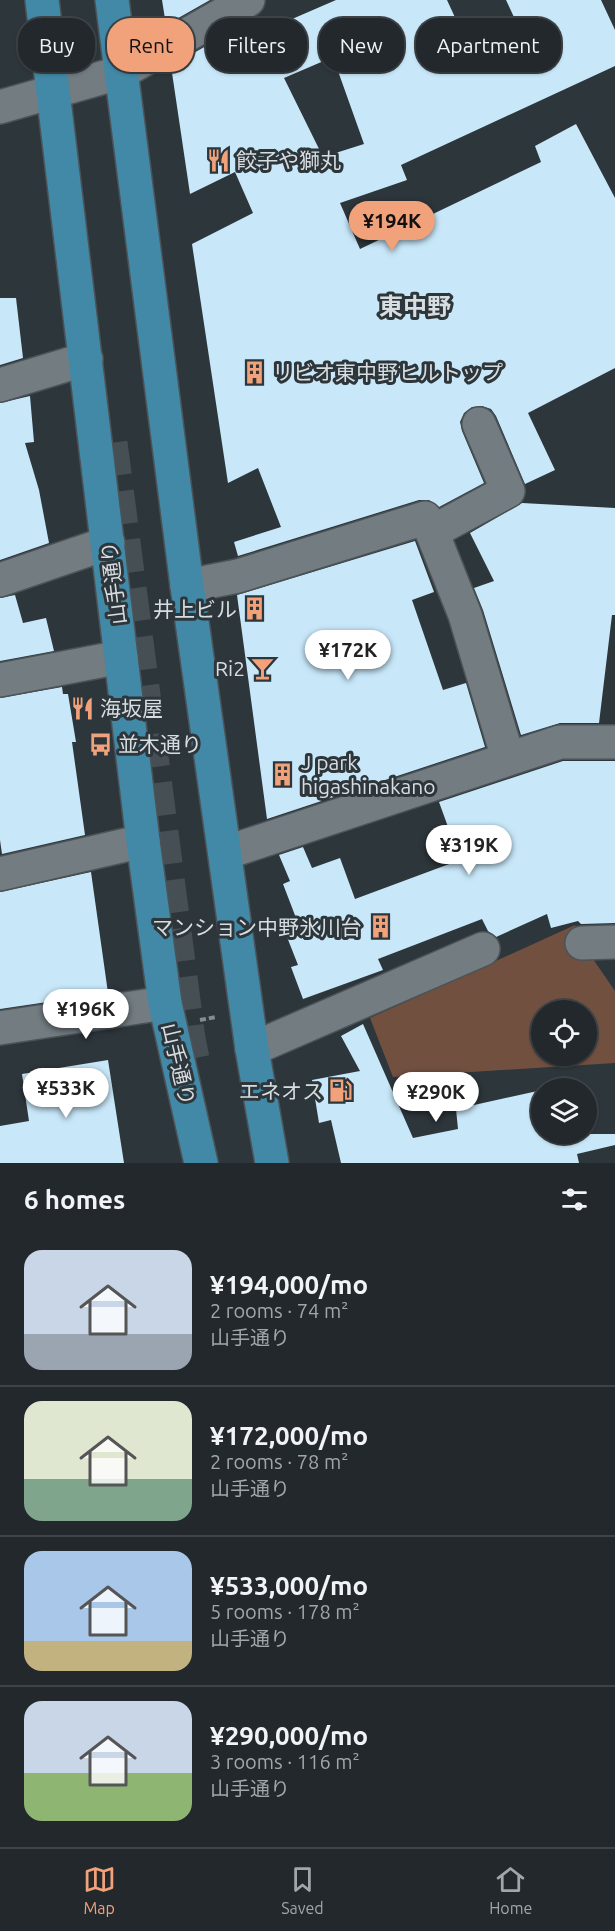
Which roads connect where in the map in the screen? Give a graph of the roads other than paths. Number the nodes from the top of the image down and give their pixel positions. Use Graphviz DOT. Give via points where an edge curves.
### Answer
graph roads {
  1 [pos="42,0"];
  2 [pos="112,0"];
  3 [pos="248,0"];
  4 [pos="114,18"];
  5 [pos="194,31"];
  6 [pos="122,72"];
  7 [pos="54,91"];
  8 [pos="6,105"];
  9 [pos="86,359"];
  10 [pos="0,385"];
  11 [pos="479,424"];
  12 [pos="432,532"];
  13 [pos="108,543"];
  14 [pos="0,580"];
  15 [pos="187,586"];
  16 [pos="121,657"];
  17 [pos="0,680"];
  18 [pos="615,742"];
  19 [pos="508,758"];
  20 [pos="143,841"];
  21 [pos="225,853"];
  22 [pos="0,874"];
  23 [pos="615,942"];
  24 [pos="582,943"];
  25 [pos="483,949"];
  26 [pos="168,1015"];
  27 [pos="0,1028"];
  28 [pos="252,1049"];
  29 [pos="201,1163"];
  30 [pos="272,1163"];
  1 -- 7 [label="main road, 山手通り"];
  2 -- 4 [label="main road"];
  3 -- 5 [label="street"];
  6 -- 7 [label="street"];
  6 -- 15 [label="main road"];
  7 -- 8 [label="street"];
  7 -- 9 [label="main road, 山手通り"];
  9 -- 10 [label="street"];
  9 -- 13 [label="main road, 山手通り"];
  11 -- 12 [label="street" via="508,491"];
  12 -- 15 [label="street" via="425,518 238,576"];
  12 -- 19 [label="street" via="465,615"];
  13 -- 14 [label="street"];
  13 -- 16 [label="main road, 山手通り"];
  15 -- 21 [label="main road"];
  16 -- 17 [label="street"];
  16 -- 20 [label="main road, 山手通り"];
  18 -- 19 [label="street" via="560,742"];
  19 -- 21 [label="street"];
  20 -- 22 [label="street"];
  20 -- 26 [label="main road, 山手通り"];
  21 -- 28 [label="main road"];
  23 -- 24 [label="street"];
  25 -- 28 [label="street"];
  26 -- 27 [label="street"];
  26 -- 29 [label="main road, 山手通り"];
  28 -- 30 [label="main road"];
}
